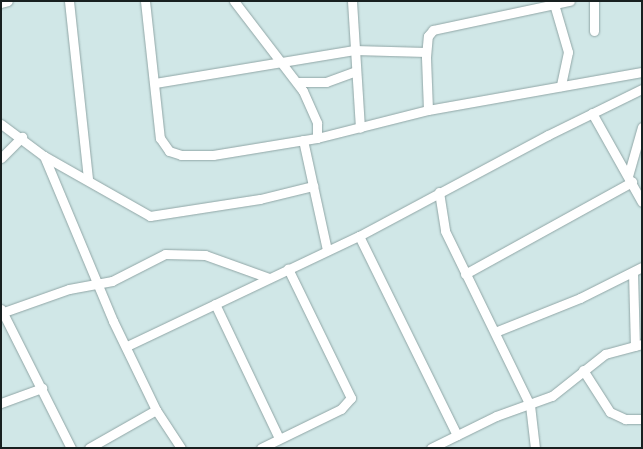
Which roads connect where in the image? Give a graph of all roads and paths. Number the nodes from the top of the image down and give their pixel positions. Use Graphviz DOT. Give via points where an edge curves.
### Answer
graph roads {
  1 [pos="8,1"];
  2 [pos="69,1"];
  3 [pos="145,1"];
  4 [pos="234,1"];
  5 [pos="352,1"];
  6 [pos="570,1"];
  7 [pos="594,1"];
  8 [pos="1,3"];
  9 [pos="554,4"];
  10 [pos="594,31"];
  11 [pos="354,50"];
  12 [pos="426,52"];
  13 [pos="281,62"];
  14 [pos="356,71"];
  15 [pos="642,72"];
  16 [pos="154,82"];
  17 [pos="296,82"];
  18 [pos="561,86"];
  19 [pos="642,89"];
  20 [pos="428,110"];
  21 [pos="592,113"];
  22 [pos="1,124"];
  23 [pos="642,127"];
  24 [pos="360,128"];
  25 [pos="22,137"];
  26 [pos="317,138"];
  27 [pos="303,140"];
  28 [pos="44,156"];
  29 [pos="1,158"];
  30 [pos="630,179"];
  31 [pos="88,180"];
  32 [pos="314,186"];
  33 [pos="439,192"];
  34 [pos="642,202"];
  35 [pos="359,236"];
  36 [pos="327,250"];
  37 [pos="642,267"];
  38 [pos="288,269"];
  39 [pos="633,272"];
  40 [pos="465,274"];
  41 [pos="269,278"];
  42 [pos="98,285"];
  43 [pos="215,304"];
  44 [pos="2,311"];
  45 [pos="495,332"];
  46 [pos="638,345"];
  47 [pos="127,346"];
  48 [pos="583,370"];
  49 [pos="42,388"];
  50 [pos="1,404"];
  51 [pos="530,405"];
  52 [pos="156,410"];
  53 [pos="642,419"];
  54 [pos="457,435"];
  55 [pos="279,438"];
  56 [pos="71,448"];
  57 [pos="89,448"];
  58 [pos="181,448"];
  59 [pos="262,448"];
  60 [pos="433,448"];
  61 [pos="535,448"];
  1 -- 8 [label="street"];
  2 -- 31 [label="street"];
  3 -- 16 [label="street"];
  4 -- 13 [label="street"];
  5 -- 11 [label="street"];
  6 -- 9 [label="street"];
  7 -- 10 [label="street"];
  9 -- 12 [label="street" via="435,29 428,36"];
  9 -- 18 [label="street" via="568,52"];
  11 -- 12 [label="street"];
  11 -- 13 [label="street"];
  11 -- 14 [label="street"];
  12 -- 20 [label="street"];
  13 -- 16 [label="street"];
  13 -- 17 [label="street"];
  14 -- 17 [label="street" via="326,82"];
  14 -- 24 [label="street"];
  15 -- 18 [label="street"];
  16 -- 27 [label="street" via="160,138 176,154 213,155"];
  17 -- 26 [label="street" via="313,113"];
  18 -- 20 [label="street"];
  19 -- 21 [label="street"];
  20 -- 24 [label="street"];
  21 -- 30 [label="street"];
  21 -- 33 [label="street"];
  22 -- 25 [label="street"];
  23 -- 30 [label="street"];
  24 -- 26 [label="street"];
  25 -- 28 [label="street"];
  25 -- 29 [label="street"];
  26 -- 27 [label="street"];
  27 -- 32 [label="street"];
  28 -- 31 [label="street"];
  28 -- 42 [label="street"];
  30 -- 34 [label="street"];
  30 -- 40 [label="street"];
  31 -- 32 [label="street" via="134,210 150,216 260,199"];
  32 -- 36 [label="street"];
  33 -- 35 [label="street"];
  33 -- 40 [label="street" via="445,231"];
  35 -- 36 [label="street"];
  35 -- 54 [label="street"];
  36 -- 38 [label="street"];
  37 -- 39 [label="street"];
  38 -- 41 [label="street"];
  38 -- 55 [label="street" via="351,398 342,409"];
  39 -- 45 [label="street"];
  39 -- 46 [label="street"];
  40 -- 45 [label="street"];
  41 -- 42 [label="street" via="205,255 183,252 165,254 124,276"];
  41 -- 43 [label="street"];
  42 -- 44 [label="street" via="69,289"];
  42 -- 47 [label="street"];
  43 -- 47 [label="street"];
  43 -- 55 [label="street"];
  44 -- 49 [label="street"];
  45 -- 51 [label="street"];
  46 -- 48 [label="street" via="605,354"];
  47 -- 52 [label="street"];
  48 -- 51 [label="street" via="552,396"];
  48 -- 53 [label="street" via="610,412 625,419"];
  49 -- 50 [label="street"];
  49 -- 56 [label="street"];
  51 -- 54 [label="street" via="508,411"];
  51 -- 61 [label="street"];
  52 -- 57 [label="street"];
  52 -- 58 [label="street"];
  54 -- 60 [label="street"];
  55 -- 59 [label="street"];
}
